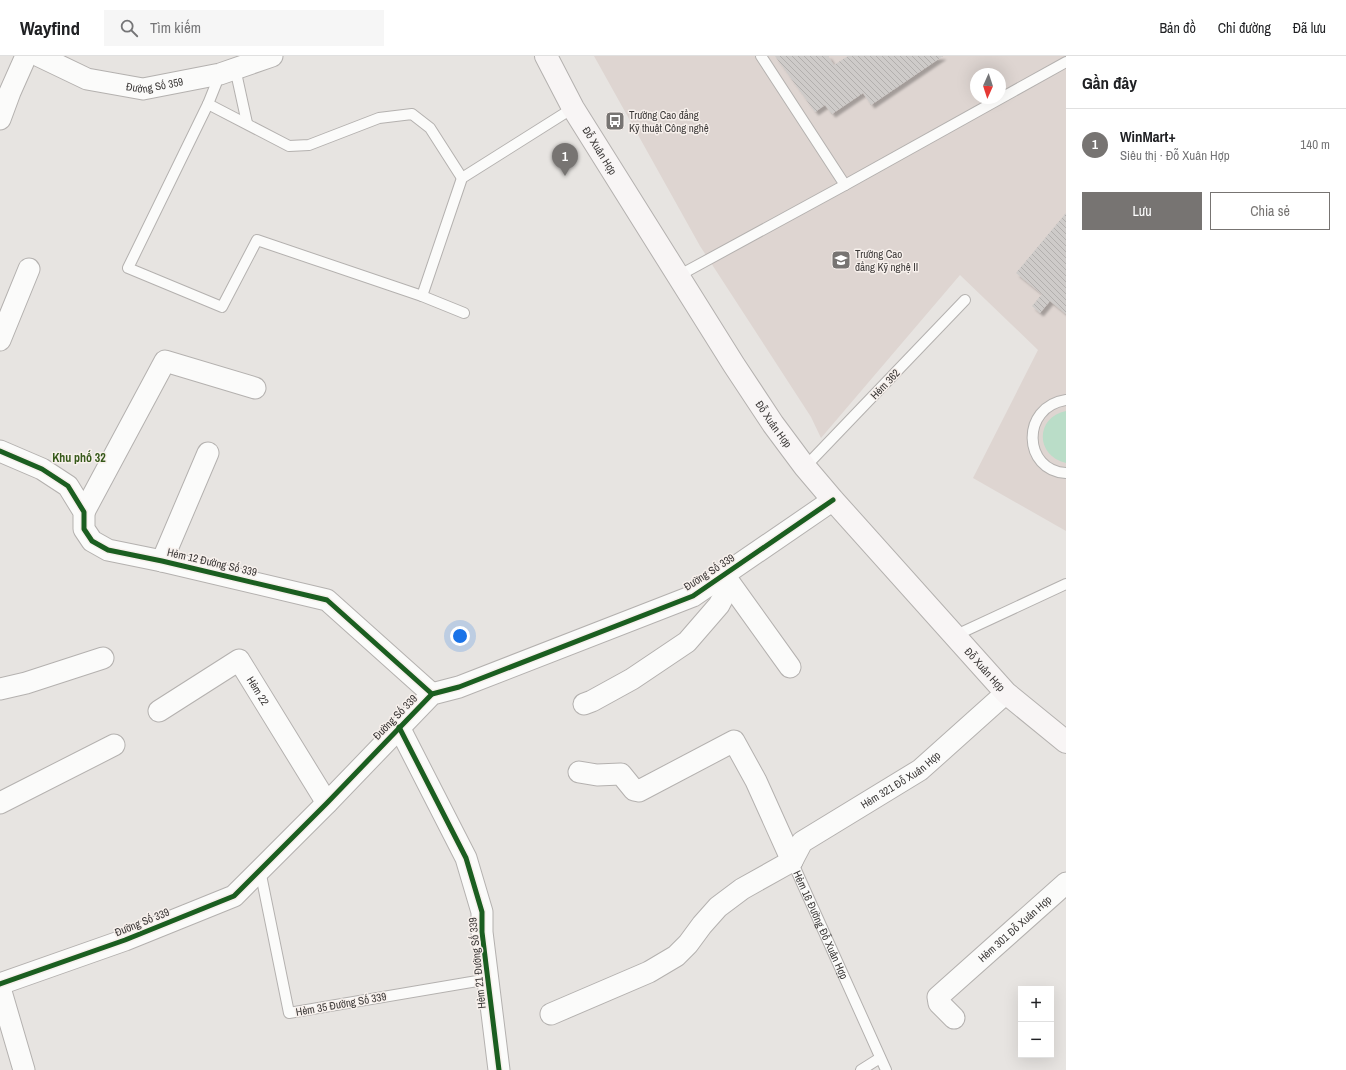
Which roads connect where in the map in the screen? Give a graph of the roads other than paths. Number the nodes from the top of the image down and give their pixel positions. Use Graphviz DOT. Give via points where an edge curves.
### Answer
graph roads {
  1 [pos="26,56"];
  2 [pos="39,56"];
  3 [pos="272,56"];
  4 [pos="546,56"];
  5 [pos="761,56"];
  6 [pos="1066,62"];
  7 [pos="227,71"];
  8 [pos="208,104"];
  9 [pos="573,108"];
  10 [pos="0,120"];
  11 [pos="247,124"];
  12 [pos="462,178"];
  13 [pos="844,185"];
  14 [pos="29,269"];
  15 [pos="678,276"];
  16 [pos="422,296"];
  17 [pos="965,300"];
  18 [pos="464,313"];
  19 [pos="0,340"];
  20 [pos="255,388"];
  21 [pos="1066,400"];
  22 [pos="0,451"];
  23 [pos="208,453"];
  24 [pos="805,467"];
  25 [pos="1066,473"];
  26 [pos="833,500"];
  27 [pos="84,512"];
  28 [pos="162,561"];
  29 [pos="727,579"];
  30 [pos="1066,584"];
  31 [pos="954,636"];
  32 [pos="103,658"];
  33 [pos="790,667"];
  34 [pos="0,689"];
  35 [pos="1006,693"];
  36 [pos="432,694"];
  37 [pos="584,704"];
  38 [pos="159,711"];
  39 [pos="399,726"];
  40 [pos="1066,742"];
  41 [pos="114,745"];
  42 [pos="579,772"];
  43 [pos="0,803"];
  44 [pos="327,803"];
  45 [pos="792,861"];
  46 [pos="260,870"];
  47 [pos="1066,883"];
  48 [pos="489,979"];
  49 [pos="0,984"];
  50 [pos="0,988"];
  51 [pos="551,1014"];
  52 [pos="954,1018"];
  53 [pos="880,1058"];
  54 [pos="24,1070"];
  55 [pos="499,1070"];
  56 [pos="861,1070"];
  57 [pos="886,1070"];
  1 -- 10 [label="street"];
  2 -- 7 [label="street, Đường Số 359" via="87,79 143,89"];
  3 -- 7 [label="street, Đường Số 359"];
  4 -- 9 [label="main road, Đỗ Xuân Hợp"];
  5 -- 13 [label="lane"];
  6 -- 13 [label="lane"];
  7 -- 8 [label="lane"];
  7 -- 11 [label="lane"];
  8 -- 11 [label="lane"];
  8 -- 16 [label="lane" via="128,268 222,308 257,240"];
  9 -- 12 [label="lane"];
  9 -- 15 [label="main road, Đỗ Xuân Hợp"];
  11 -- 12 [label="lane" via="289,146 309,145 379,118 412,114 430,128"];
  12 -- 16 [label="lane"];
  13 -- 15 [label="lane"];
  14 -- 19 [label="street"];
  15 -- 24 [label="main road, Đỗ Xuân Hợp" via="738,372"];
  16 -- 18 [label="lane"];
  17 -- 24 [label="lane, Hẻm 362"];
  20 -- 27 [label="street" via="165,361"];
  21 -- 25 [label="lane" via="1052,404 1042,412 1035,422 1032,434 1033,447 1039,459 1049,468"];
  22 -- 27 [label="street, Hẻm 12 Đường Số 339" via="42,470 68,486"];
  23 -- 28 [label="street"];
  24 -- 26 [label="main road, Đỗ Xuân Hợp"];
  26 -- 29 [label="street, Đường Số 339"];
  26 -- 31 [label="main road, Đỗ Xuân Hợp"];
  27 -- 28 [label="street, Hẻm 12 Đường Số 339" via="84,529 92,541 108,550"];
  28 -- 36 [label="street, Hẻm 12 Đường Số 339" via="327,600"];
  29 -- 33 [label="street"];
  29 -- 36 [label="street, Đường Số 339" via="693,596 459,687"];
  29 -- 37 [label="street" via="719,605 687,642 632,679"];
  30 -- 31 [label="lane"];
  31 -- 35 [label="main road, Đỗ Xuân Hợp"];
  32 -- 34 [label="street"];
  35 -- 40 [label="main road, Đỗ Xuân Hợp"];
  35 -- 45 [label="street, Hẻm 321 Đỗ Xuân Hợp" via="920,770 802,842"];
  36 -- 39 [label="street, Đường Số 339"];
  38 -- 44 [label="street, Hẻm 22" via="239,660"];
  39 -- 44 [label="street, Đường Số 339"];
  39 -- 48 [label="street, Hẻm 21 Đường Số 339" via="466,858 482,912 482,932"];
  41 -- 43 [label="street"];
  42 -- 45 [label="street, Hẻm 16 Đường Đỗ Xuân Hợp" via="597,775 621,774 634,790 640,791 734,741 756,780"];
  44 -- 46 [label="street, Đường Số 339"];
  45 -- 51 [label="street" via="742,889 718,907 676,956 649,972"];
  45 -- 53 [label="lane, Hẻm 16 Đường Đỗ Xuân Hợp"];
  46 -- 48 [label="lane, Hẻm 35 Đường Số 339" via="289,1013"];
  46 -- 49 [label="street, Đường Số 339" via="234,896 125,940"];
  47 -- 52 [label="street, Hẻm 301 Đỗ Xuân Hợp" via="938,997 939,1003"];
  48 -- 55 [label="street, Hẻm 21 Đường Số 339"];
  50 -- 54 [label="street"];
  53 -- 56 [label="lane"];
  53 -- 57 [label="lane, Hẻm 16 Đường Đỗ Xuân Hợp"];
}
